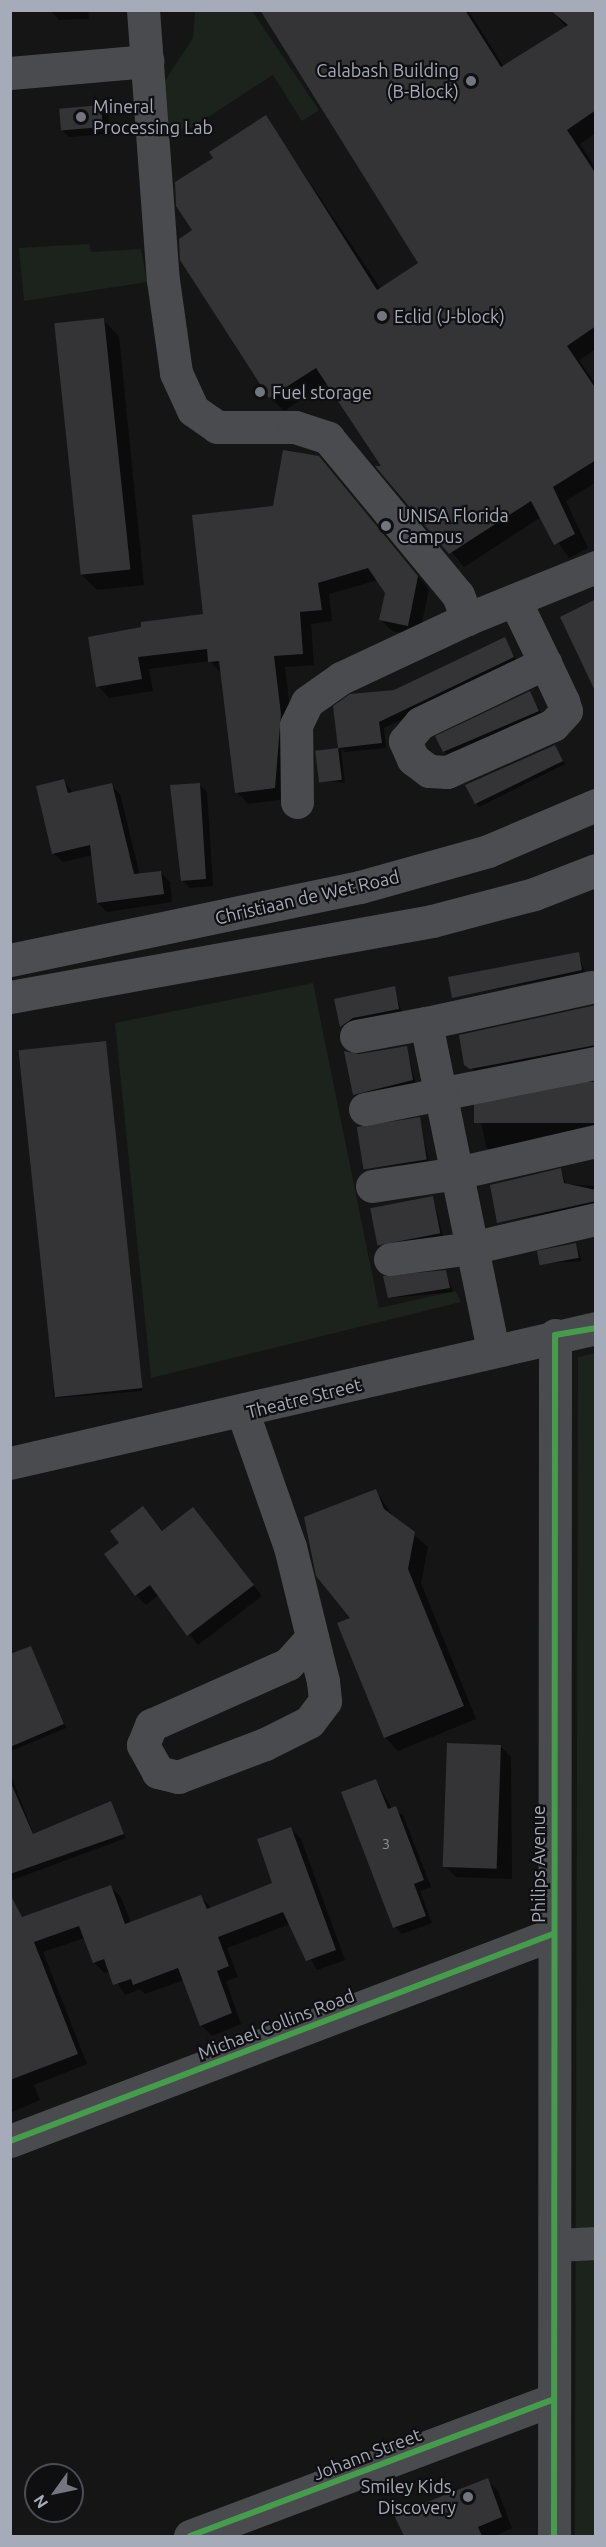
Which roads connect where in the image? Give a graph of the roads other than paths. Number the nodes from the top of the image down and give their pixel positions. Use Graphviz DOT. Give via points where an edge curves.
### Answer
graph roads {
  1 [pos="143,10"];
  2 [pos="147,61"];
  3 [pos="10,73"];
  4 [pos="596,567"];
  5 [pos="516,603"];
  6 [pos="467,619"];
  7 [pos="545,663"];
  8 [pos="297,802"];
  9 [pos="596,805"];
  10 [pos="596,870"];
  11 [pos="10,960"];
  12 [pos="591,987"];
  13 [pos="10,997"];
  14 [pos="426,1023"];
  15 [pos="356,1036"];
  16 [pos="596,1063"];
  17 [pos="441,1096"];
  18 [pos="365,1109"];
  19 [pos="596,1141"];
  20 [pos="457,1173"];
  21 [pos="372,1186"];
  22 [pos="596,1219"];
  23 [pos="471,1248"];
  24 [pos="390,1259"];
  25 [pos="596,1328"];
  26 [pos="555,1335"];
  27 [pos="493,1350"];
  28 [pos="243,1413"];
  29 [pos="10,1463"];
  30 [pos="312,1637"];
  31 [pos="553,1934"];
  32 [pos="10,2141"];
  33 [pos="596,2243"];
  34 [pos="557,2245"];
  35 [pos="554,2399"];
  36 [pos="190,2536"];
  37 [pos="554,2536"];
  1 -- 2 [label="street"];
  2 -- 3 [label="street"];
  2 -- 6 [label="street" via="163,280 182,395 202,420 217,427 295,427 328,438 458,596"];
  4 -- 5 [label="street"];
  5 -- 6 [label="street"];
  5 -- 7 [label="street"];
  6 -- 8 [label="street" via="341,678 308,702 296,725"];
  9 -- 11 [label="main road, Christiaan de Wet Road" via="488,851 392,879"];
  10 -- 13 [label="main road" via="534,894 432,921"];
  12 -- 14 [label="street"];
  14 -- 15 [label="street"];
  14 -- 17 [label="street"];
  16 -- 17 [label="street"];
  17 -- 18 [label="street"];
  17 -- 20 [label="street"];
  19 -- 20 [label="street"];
  20 -- 21 [label="street"];
  20 -- 23 [label="street"];
  22 -- 23 [label="street"];
  23 -- 24 [label="street"];
  23 -- 27 [label="street"];
  25 -- 26 [label="street, Theatre Street"];
  26 -- 27 [label="street, Theatre Street"];
  26 -- 31 [label="street, Philips Avenue"];
  27 -- 28 [label="street, Theatre Street"];
  28 -- 29 [label="street, Theatre Street"];
  28 -- 30 [label="street" via="263,1458"];
  30 -- 30 [label="street" via="325,1701 309,1722 178,1777 165,1776 153,1766 143,1745 151,1725 288,1664"];
  31 -- 32 [label="street, Michael Collins Road"];
  31 -- 34 [label="street, Philips Avenue"];
  33 -- 34 [label="street"];
  34 -- 35 [label="street, Philips Avenue"];
  35 -- 36 [label="street, Johann Street"];
  35 -- 37 [label="street, Philips Avenue"];
}
